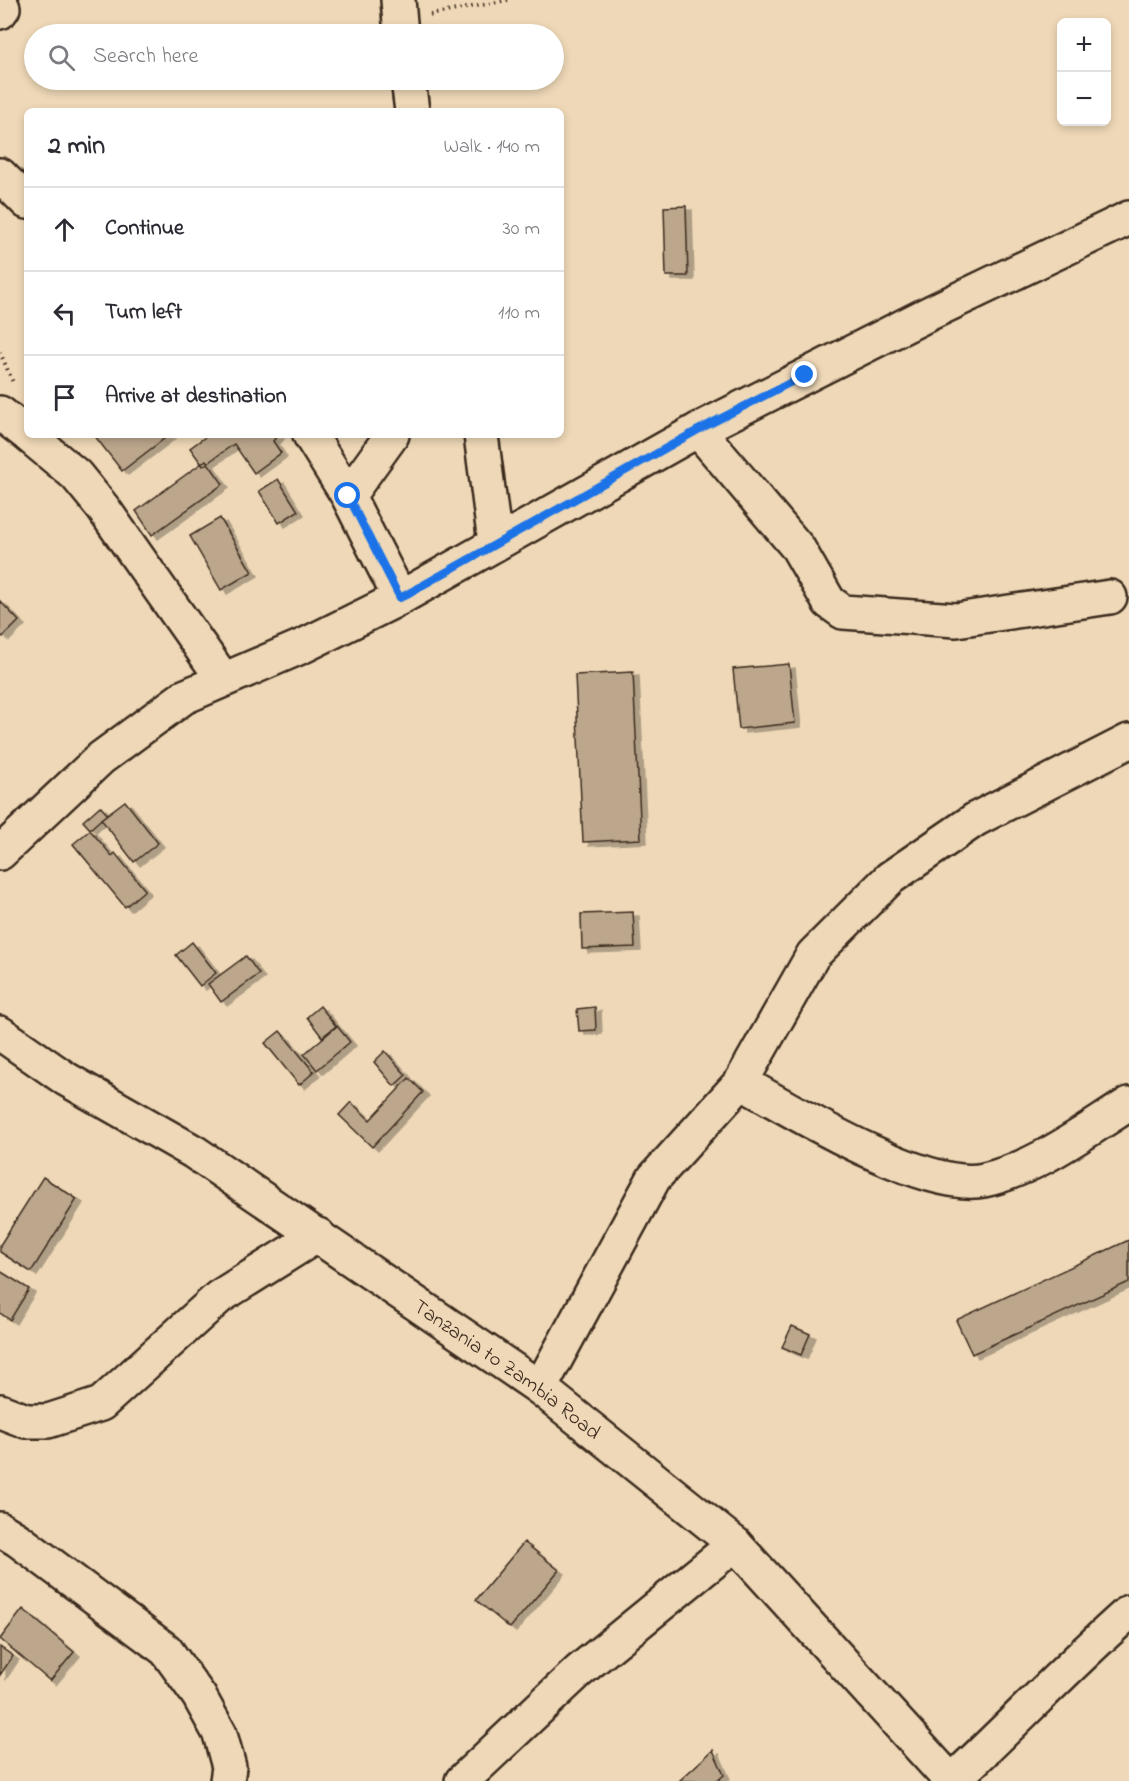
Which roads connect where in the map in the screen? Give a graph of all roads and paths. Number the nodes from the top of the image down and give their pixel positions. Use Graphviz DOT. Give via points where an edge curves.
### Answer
graph roads {
  1 [pos="508,0"];
  2 [pos="399,18"];
  3 [pos="0,175"];
  4 [pos="24,199"];
  5 [pos="1129,218"];
  6 [pos="0,413"];
  7 [pos="698,430"];
  8 [pos="24,431"];
  9 [pos="33,438"];
  10 [pos="312,438"];
  11 [pos="390,438"];
  12 [pos="481,438"];
  13 [pos="348,496"];
  14 [pos="495,543"];
  15 [pos="1110,597"];
  16 [pos="400,598"];
  17 [pos="223,679"];
  18 [pos="1129,741"];
  19 [pos="0,853"];
  20 [pos="0,1033"];
  21 [pos="741,1082"];
  22 [pos="1129,1104"];
  23 [pos="318,1235"];
  24 [pos="540,1388"];
  25 [pos="0,1411"];
  26 [pos="0,1529"];
  27 [pos="735,1544"];
  28 [pos="1129,1612"];
  29 [pos="227,1781"];
  30 [pos="462,1781"];
  31 [pos="952,1781"];
  1 -- 2 [label="path"];
  3 -- 4 [label="main road"];
  5 -- 7 [label="main road"];
  6 -- 8 [label="main road"];
  7 -- 14 [label="main road"];
  7 -- 15 [label="main road" via="798,548 829,602 843,612 956,620"];
  9 -- 17 [label="main road" via="76,475 103,508"];
  10 -- 13 [label="main road"];
  11 -- 13 [label="main road"];
  12 -- 14 [label="main road"];
  13 -- 16 [label="main road"];
  14 -- 16 [label="main road"];
  16 -- 17 [label="main road" via="305,645"];
  17 -- 19 [label="main road" via="184,697 101,758"];
  18 -- 21 [label="main road" via="976,819 890,878 813,955"];
  20 -- 23 [label="main road, Tanzania to Zambia Road" via="66,1078 194,1152"];
  21 -- 22 [label="main road" via="829,1133 935,1177 958,1182 984,1180 1045,1157"];
  21 -- 24 [label="main road" via="654,1178"];
  23 -- 24 [label="main road, Tanzania to Zambia Road"];
  23 -- 25 [label="main road" via="219,1297 101,1404 48,1421 26,1421"];
  24 -- 27 [label="main road, Tanzania to Zambia Road"];
  26 -- 29 [label="main road" via="166,1650 220,1734 229,1767"];
  27 -- 30 [label="main road" via="579,1671"];
  27 -- 31 [label="main road, Tanzania to Zambia Road"];
  28 -- 31 [label="main road"];
}
